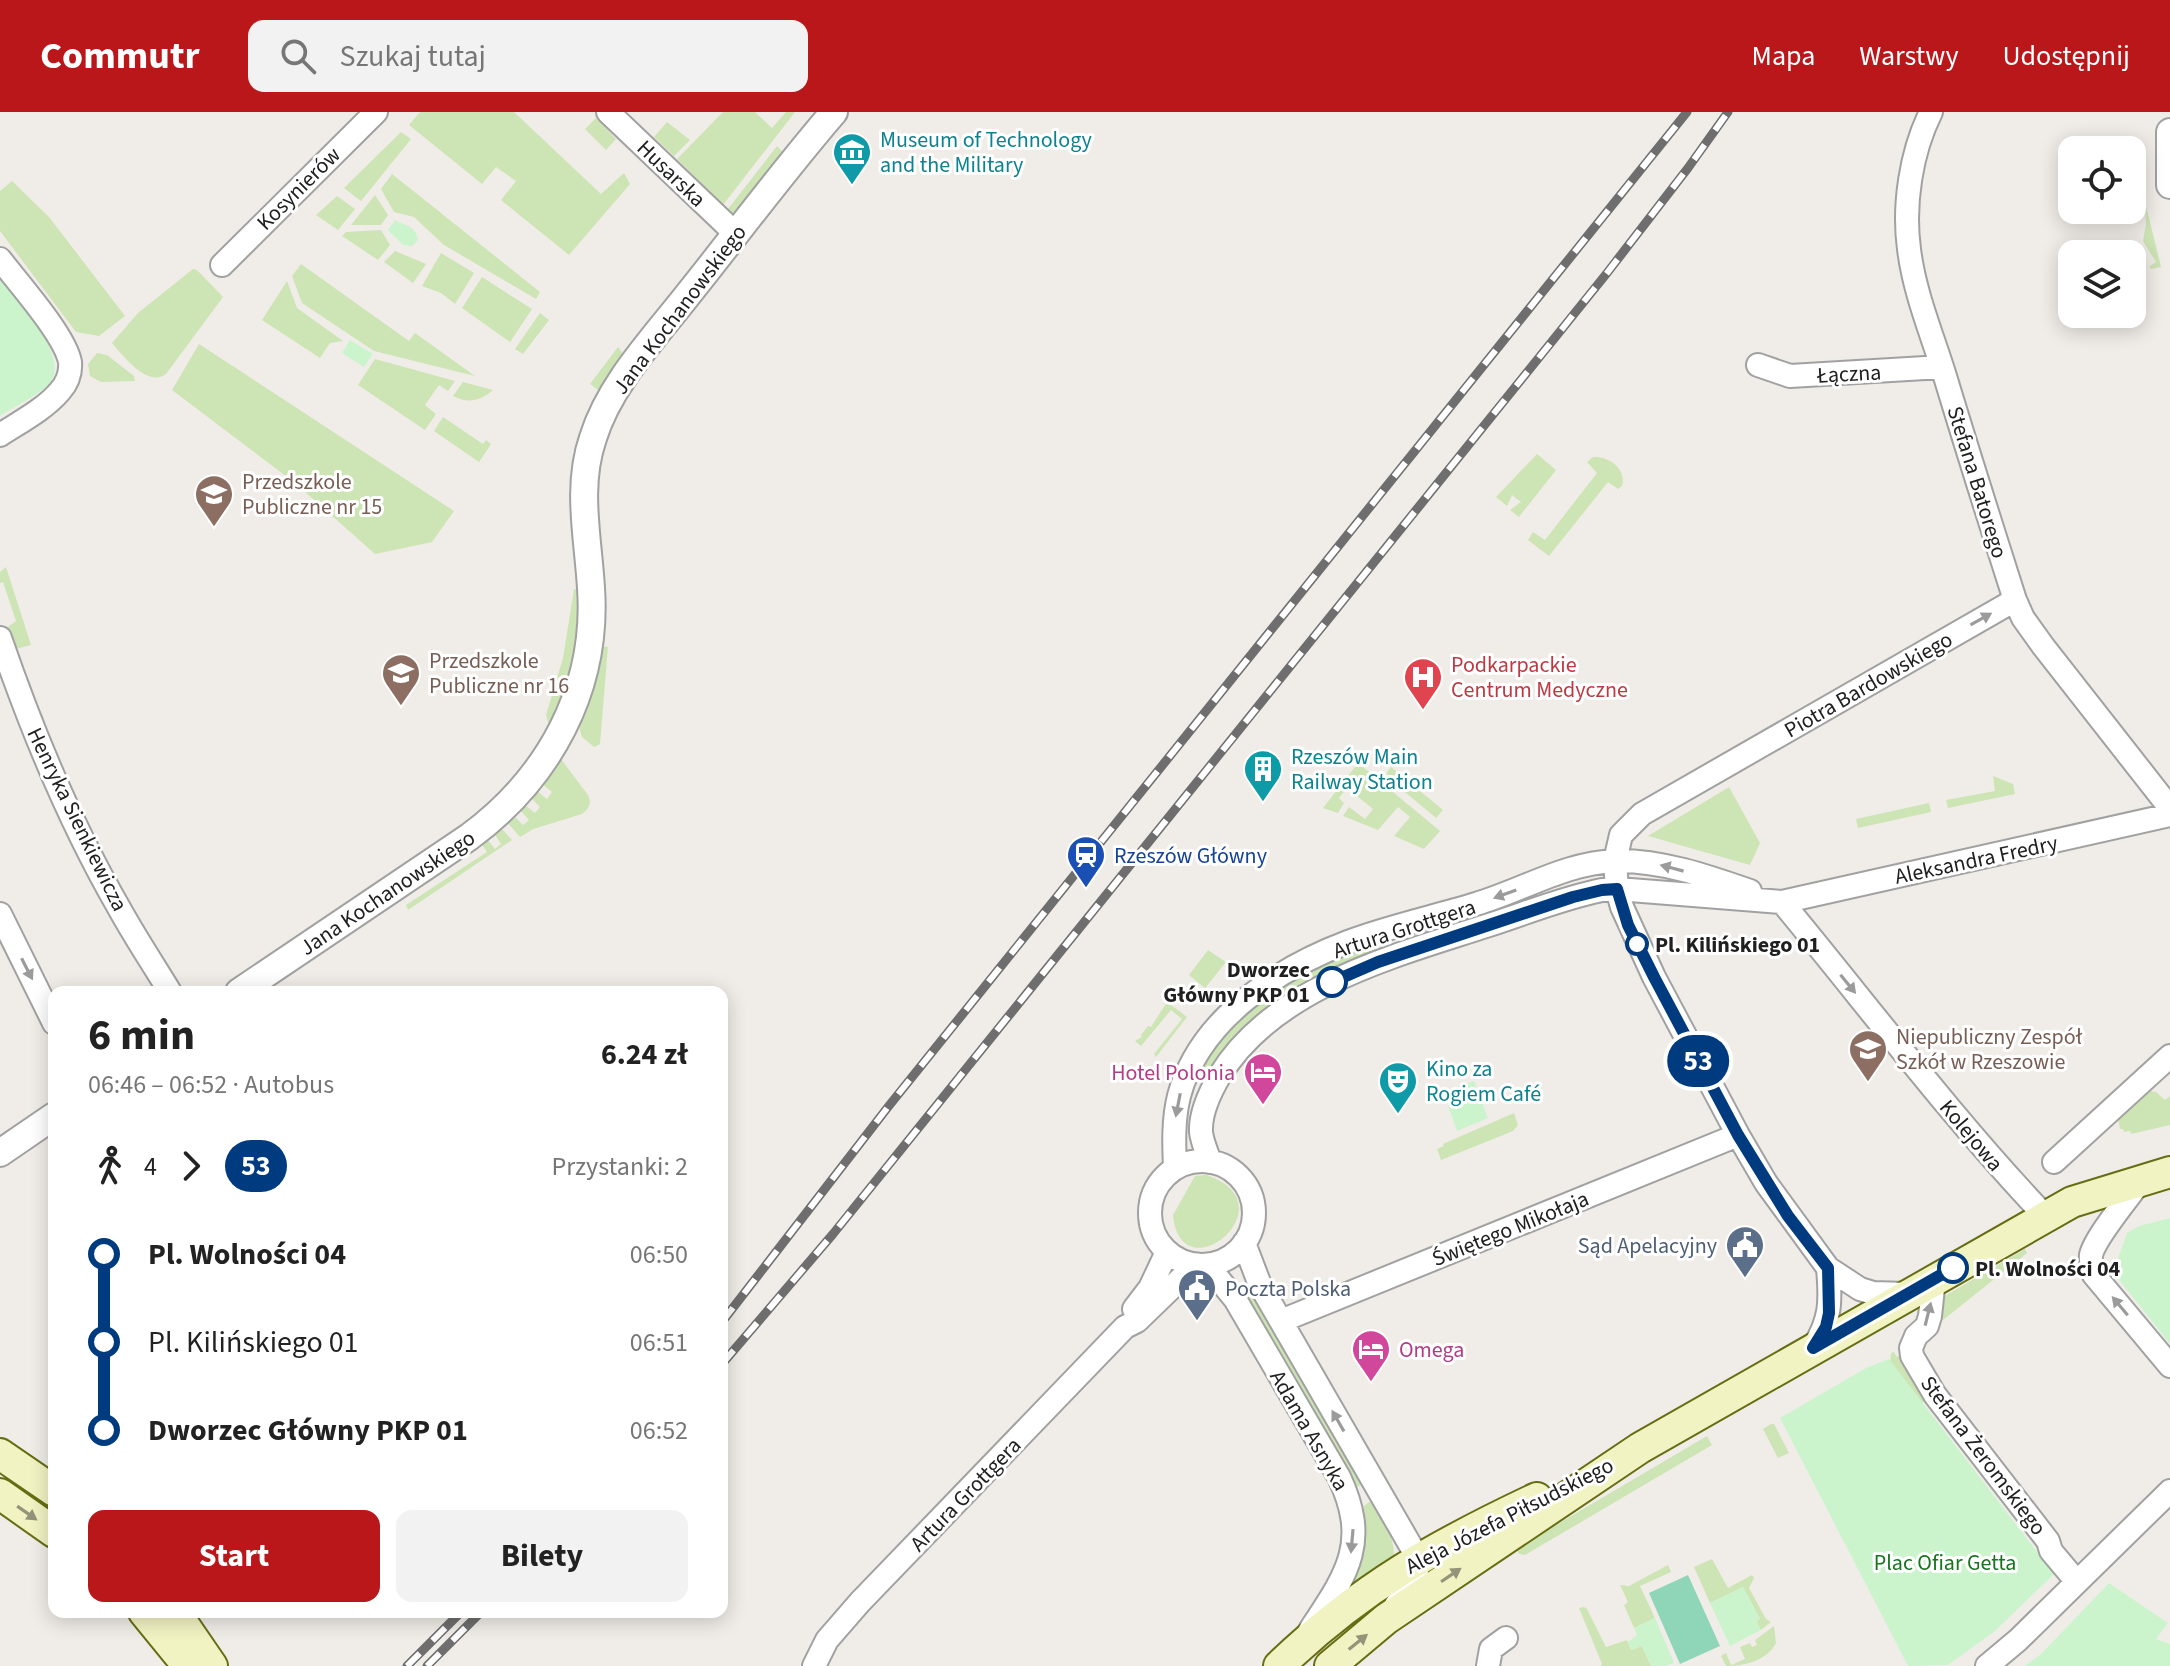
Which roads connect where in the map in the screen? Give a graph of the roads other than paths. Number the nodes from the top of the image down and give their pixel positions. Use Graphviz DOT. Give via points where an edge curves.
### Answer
graph roads {
  1 [pos="376,112"];
  2 [pos="608,112"];
  3 [pos="834,112"];
  4 [pos="1931,112"];
  5 [pos="2170,132"];
  6 [pos="2170,185"];
  7 [pos="736,234"];
  8 [pos="0,259"];
  9 [pos="222,265"];
  10 [pos="1758,365"];
  11 [pos="1942,367"];
  12 [pos="0,435"];
  13 [pos="2015,600"];
  14 [pos="0,638"];
  15 [pos="2170,808"];
  16 [pos="2170,815"];
  17 [pos="1615,861"];
  18 [pos="1617,889"];
  19 [pos="1782,902"];
  20 [pos="0,914"];
  21 [pos="166,986"];
  22 [pos="248,986"];
  23 [pos="48,1011"];
  24 [pos="2170,1056"];
  25 [pos="48,1120"];
  26 [pos="1738,1135"];
  27 [pos="0,1153"];
  28 [pos="1210,1162"];
  29 [pos="2054,1162"];
  30 [pos="1175,1168"];
  31 [pos="2156,1176"];
  32 [pos="2045,1216"];
  33 [pos="1244,1243"];
  34 [pos="1167,1252"];
  35 [pos="1201,1265"];
  36 [pos="1828,1268"];
  37 [pos="1921,1286"];
  38 [pos="1281,1321"];
  39 [pos="1125,1327"];
  40 [pos="1813,1348"];
  41 [pos="2170,1366"];
  42 [pos="0,1454"];
  43 [pos="1627,1455"];
  44 [pos="48,1487"];
  45 [pos="0,1494"];
  46 [pos="2169,1494"];
  47 [pos="48,1528"];
  48 [pos="1417,1560"];
  49 [pos="2077,1582"];
  50 [pos="149,1618"];
  51 [pos="179,1618"];
  52 [pos="1386,1619"];
  53 [pos="1506,1638"];
  54 [pos="1289,1657"];
  55 [pos="188,1666"];
  56 [pos="212,1666"];
  57 [pos="814,1666"];
  58 [pos="1330,1666"];
  59 [pos="1488,1666"];
  60 [pos="1987,1666"];
  1 -- 9 [label="street, Kosynierów"];
  2 -- 7 [label="street, Husarska"];
  3 -- 7 [label="street, Jana Kochanowskiego"];
  4 -- 11 [label="street, Stefana Batorego" via="1916,155 1907,230 1913,272"];
  5 -- 6 [label="street"];
  7 -- 22 [label="street, Jana Kochanowskiego" via="632,368 606,405 593,437 584,473 589,646 581,687 557,742 538,771 488,823"];
  8 -- 12 [label="street" via="70,361 68,380 50,401"];
  10 -- 11 [label="street, Łączna" via="1790,376"];
  11 -- 13 [label="street, Stefana Batorego"];
  13 -- 15 [label="street, Stefana Batorego" via="2043,646"];
  17 -- 13 [label="street, Piotra Bardowskiego, one-way" via="1621,835 1642,814"];
  14 -- 21 [label="street, Henryka Sienkiewicza" via="78,829"];
  16 -- 19 [label="street, Aleksandra Fredry"];
  17 -- 18 [label="street"];
  19 -- 17 [label="street, Artura Grottgera, one-way" via="1663,865"];
  17 -- 30 [label="street, Artura Grottgera, one-way" via="1578,865 1481,903 1346,943 1257,992 1212,1032 1194,1059 1175,1114"];
  18 -- 19 [label="street, Artura Grottgera"];
  18 -- 26 [label="street" via="1628,925"];
  18 -- 28 [label="street, Artura Grottgera" via="1589,892 1378,962 1292,1006 1241,1048 1214,1085 1201,1123"];
  19 -- 32 [label="street, Kolejowa, one-way" via="1954,1114"];
  20 -- 23 [label="street, one-way"];
  24 -- 29 [label="street"];
  25 -- 27 [label="street"];
  26 -- 36 [label="street"];
  26 -- 38 [label="street, Świętego Mikołaja"];
  28 -- 30 [label="street"];
  28 -- 33 [label="street" via="1231,1170 1249,1190 1254,1216"];
  30 -- 34 [label="street" via="1156,1188 1149,1211 1154,1235"];
  31 -- 32 [label="main road, Aleja Józefa Piłsudskiego" via="2072,1202"];
  41 -- 31 [label="street, one-way" via="2094,1275 2091,1255 2104,1232"];
  32 -- 37 [label="main road, Aleja Józefa Piłsudskiego"];
  33 -- 35 [label="street" via="1227,1259"];
  33 -- 38 [label="street, Adama Asnyka"];
  34 -- 35 [label="street" via="1179,1261"];
  34 -- 39 [label="street, Artura Grottgera"];
  35 -- 39 [label="street, Artura Grottgera"];
  35 -- 54 [label="street, Adama Asnyka, one-way" via="1235,1299 1351,1503 1350,1561 1335,1593"];
  36 -- 37 [label="street" via="1873,1293"];
  36 -- 40 [label="street" via="1829,1313"];
  37 -- 40 [label="main road, Aleja Józefa Piłsudskiego"];
  49 -- 37 [label="street, Stefana Żeromskiego, one-way" via="1935,1395 1912,1356 1916,1336 1930,1316"];
  48 -- 38 [label="street, Adama Asnyka, one-way"];
  39 -- 57 [label="street, Artura Grottgera" via="842,1621"];
  40 -- 43 [label="main road, Aleja Józefa Piłsudskiego"];
  42 -- 44 [label="main road"];
  43 -- 48 [label="main road, Aleja Józefa Piłsudskiego"];
  52 -- 43 [label="main road, Aleja Józefa Piłsudskiego, one-way"];
  45 -- 47 [label="main road, one-way"];
  46 -- 49 [label="street"];
  48 -- 52 [label="street" via="1416,1579"];
  48 -- 54 [label="main road, Aleja Józefa Piłsudskiego" via="1354,1601"];
  49 -- 60 [label="street"];
  50 -- 55 [label="main road"];
  51 -- 56 [label="main road"];
  58 -- 52 [label="main road, Aleja Józefa Piłsudskiego, one-way"];
  53 -- 59 [label="street" via="1491,1649"];
}
